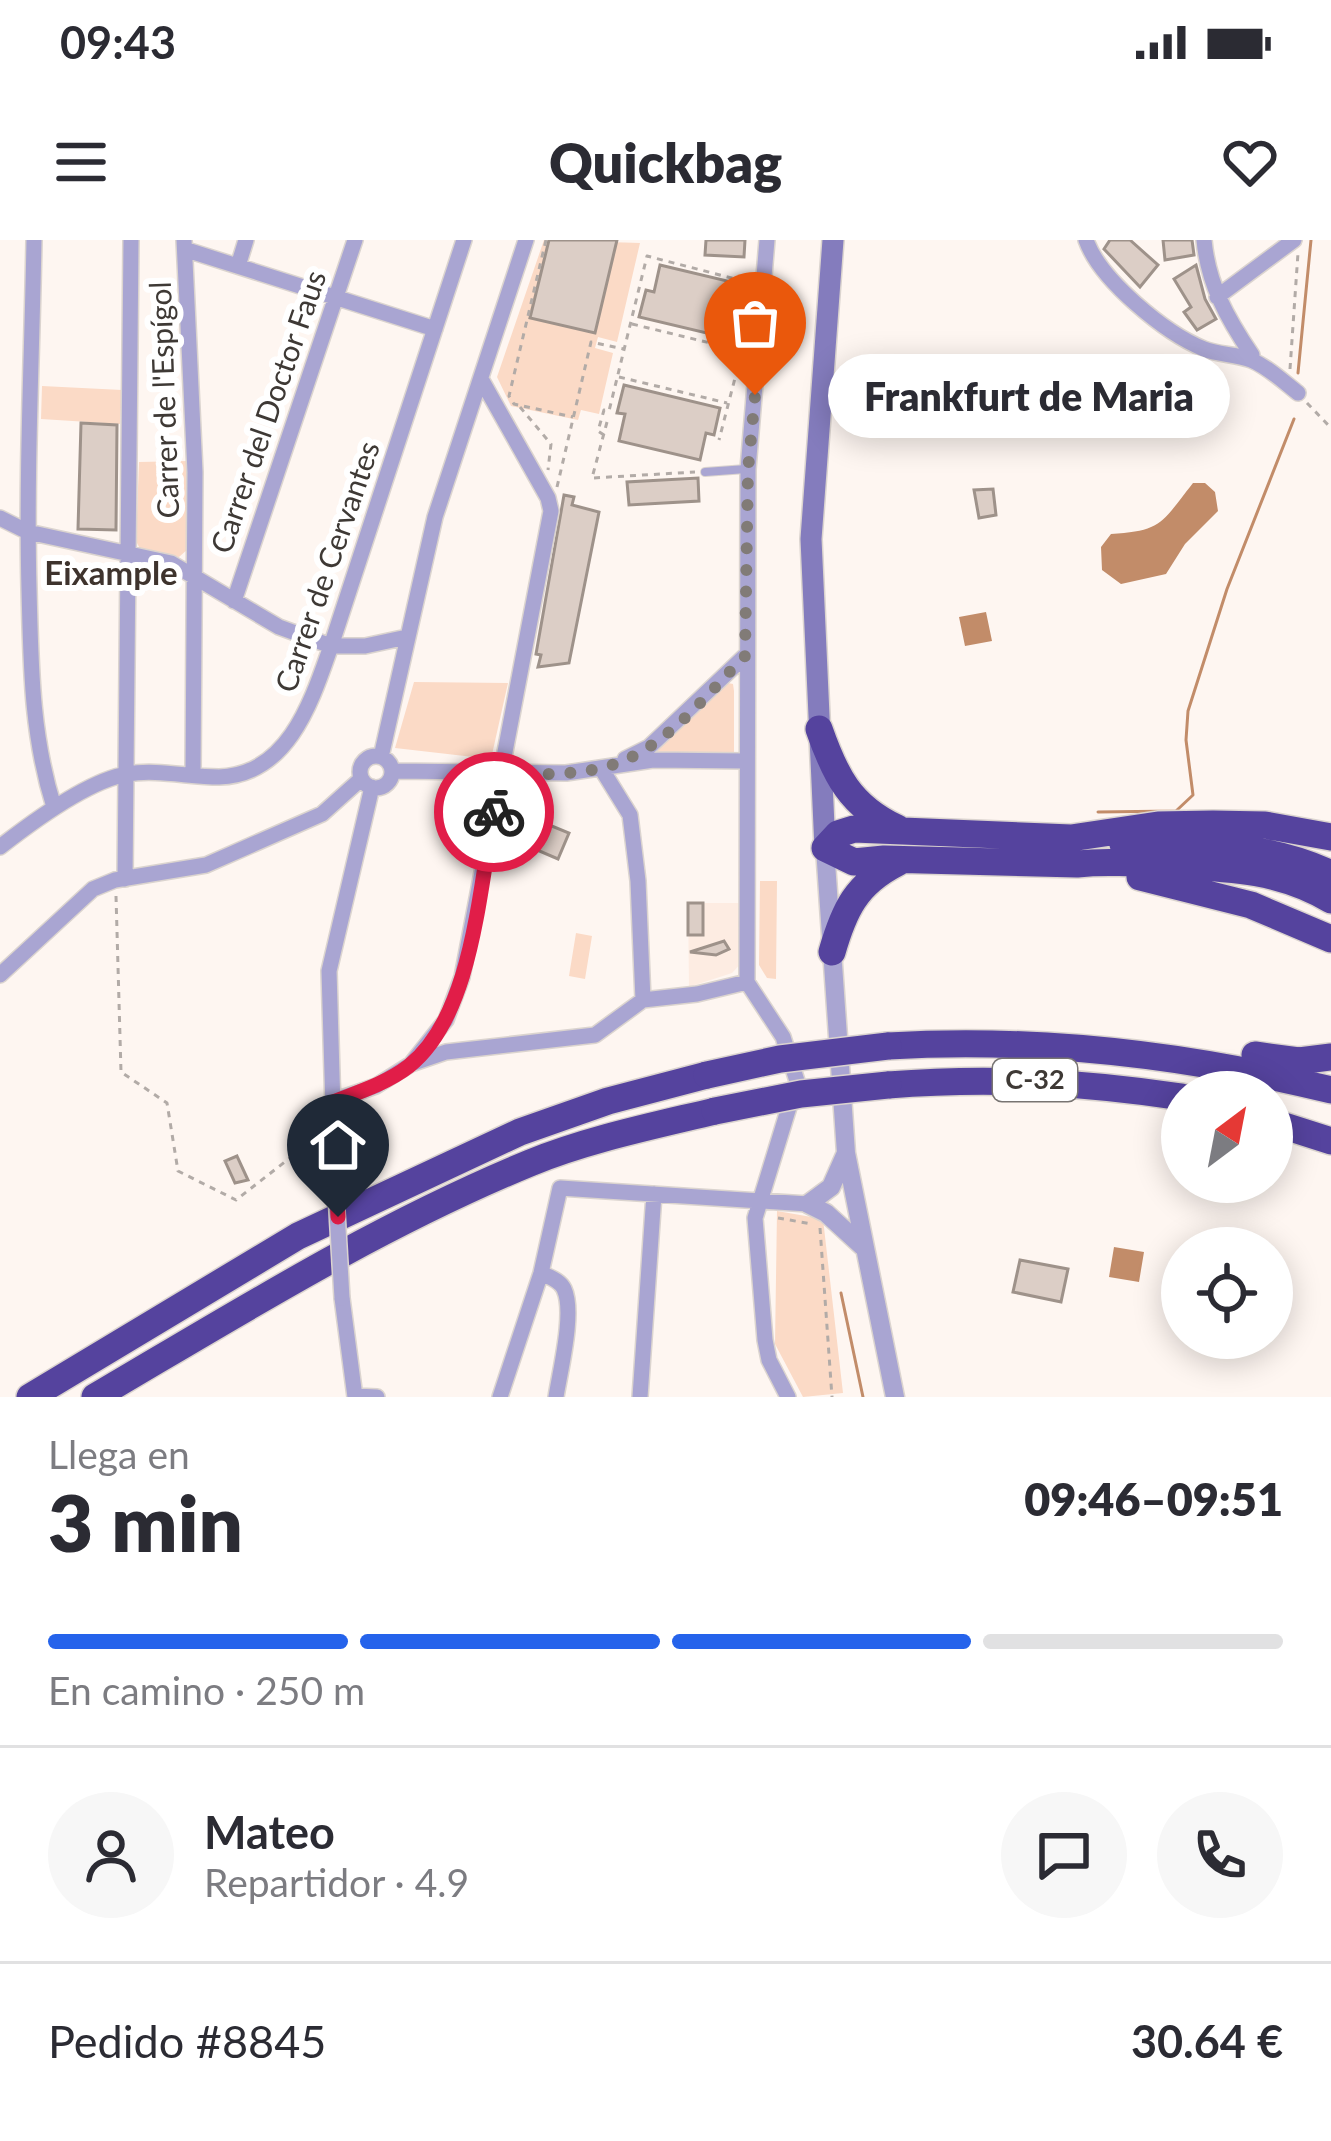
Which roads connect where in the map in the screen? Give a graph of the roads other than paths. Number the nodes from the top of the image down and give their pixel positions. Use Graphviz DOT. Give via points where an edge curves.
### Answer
graph roads {
  1 [pos="34,240"];
  2 [pos="131,240"];
  3 [pos="246,240"];
  4 [pos="355,240"];
  5 [pos="464,240"];
  6 [pos="526,240"];
  7 [pos="767,240"];
  8 [pos="833,240"];
  9 [pos="1086,240"];
  10 [pos="1204,240"];
  11 [pos="1297,240"];
  12 [pos="186,245"];
  13 [pos="238,266"];
  14 [pos="1217,297"];
  15 [pos="336,298"];
  16 [pos="435,329"];
  17 [pos="1251,360"];
  18 [pos="481,380"];
  19 [pos="1298,393"];
  20 [pos="748,470"];
  21 [pos="705,472"];
  22 [pos="0,518"];
  23 [pos="28,532"];
  24 [pos="128,554"];
  25 [pos="196,577"];
  26 [pos="234,601"];
  27 [pos="407,637"];
  28 [pos="331,646"];
  29 [pos="745,656"];
  30 [pos="819,729"];
  31 [pos="651,754"];
  32 [pos="745,761"];
  33 [pos="387,764"];
  34 [pos="607,767"];
  35 [pos="124,774"];
  36 [pos="501,774"];
  37 [pos="193,775"];
  38 [pos="366,783"];
  39 [pos="54,807"];
  40 [pos="1331,837"];
  41 [pos="905,846"];
  42 [pos="0,847"];
  43 [pos="825,848"];
  44 [pos="1074,851"];
  45 [pos="1331,874"];
  46 [pos="120,879"];
  47 [pos="1331,900"];
  48 [pos="1331,939"];
  49 [pos="832,952"];
  50 [pos="0,975"];
  51 [pos="748,982"];
  52 [pos="643,1000"];
  53 [pos="446,1019"];
  54 [pos="446,1052"];
  55 [pos="1331,1057"];
  56 [pos="1198,1061"];
  57 [pos="411,1064"];
  58 [pos="1331,1090"];
  59 [pos="1161,1094"];
  60 [pos="333,1102"];
  61 [pos="1293,1124"];
  62 [pos="1293,1127"];
  63 [pos="1331,1131"];
  64 [pos="1331,1141"];
  65 [pos="846,1153"];
  66 [pos="654,1194"];
  67 [pos="758,1202"];
  68 [pos="817,1205"];
  69 [pos="855,1205"];
  70 [pos="862,1246"];
  71 [pos="541,1273"];
  72 [pos="355,1396"];
  73 [pos="30,1397"];
  74 [pos="95,1397"];
  75 [pos="377,1397"];
  76 [pos="500,1397"];
  77 [pos="556,1397"];
  78 [pos="640,1397"];
  79 [pos="788,1397"];
  80 [pos="895,1397"];
  1 -- 23 [label="street"];
  2 -- 24 [label="street"];
  3 -- 13 [label="street"];
  4 -- 15 [label="street, Carrer del Doctor Faus"];
  5 -- 16 [label="street, Carrer de Cervantes"];
  6 -- 18 [label="street"];
  7 -- 20 [label="street" via="750,351"];
  8 -- 30 [label="main road" via="812,539"];
  9 -- 17 [label="street" via="1121,289 1169,329"];
  10 -- 14 [label="street"];
  11 -- 14 [label="street"];
  12 -- 13 [label="street"];
  12 -- 25 [label="street, Carrer de l'Espígol"];
  13 -- 15 [label="street"];
  14 -- 17 [label="street"];
  15 -- 16 [label="street"];
  15 -- 26 [label="street, Carrer del Doctor Faus"];
  16 -- 28 [label="street, Carrer de Cervantes"];
  17 -- 19 [label="street"];
  18 -- 27 [label="street"];
  18 -- 36 [label="street" via="551,511"];
  20 -- 21 [label="lane"];
  20 -- 29 [label="street"];
  22 -- 23 [label="street"];
  23 -- 24 [label="street"];
  23 -- 39 [label="street" via="32,713"];
  24 -- 25 [label="street"];
  24 -- 35 [label="street"];
  25 -- 26 [label="street"];
  25 -- 37 [label="street, Carrer de l'Espígol"];
  26 -- 28 [label="street"];
  27 -- 28 [label="street"];
  27 -- 33 [label="street"];
  28 -- 37 [label="street, Carrer de Cervantes" via="308,712 278,750 224,777"];
  29 -- 31 [label="street"];
  29 -- 32 [label="street"];
  30 -- 41 [label="highway" via="844,789"];
  30 -- 43 [label="main road"];
  31 -- 32 [label="street"];
  31 -- 34 [label="street"];
  32 -- 51 [label="street"];
  33 -- 36 [label="street"];
  33 -- 38 [label="street" via="386,785"];
  33 -- 38 [label="street" via="364,761"];
  34 -- 36 [label="street"];
  34 -- 52 [label="street" via="630,815"];
  35 -- 37 [label="street, Carrer de Cervantes"];
  35 -- 39 [label="street"];
  35 -- 46 [label="street"];
  36 -- 53 [label="street" via="462,977"];
  38 -- 46 [label="street" via="322,814 243,849 187,869"];
  38 -- 60 [label="street" via="328,971"];
  39 -- 42 [label="street"];
  40 -- 44 [label="highway" via="1265,825 1158,825"];
  41 -- 43 [label="highway" via="854,829"];
  41 -- 44 [label="highway"];
  41 -- 49 [label="highway" via="850,900"];
  43 -- 49 [label="street"];
  44 -- 45 [label="highway" via="1093,844 1240,848"];
  44 -- 47 [label="highway" via="1103,861 1242,869 1292,880"];
  44 -- 48 [label="highway" via="1251,905"];
  46 -- 50 [label="street" via="93,889"];
  49 -- 65 [label="street"];
  51 -- 52 [label="street"];
  51 -- 67 [label="street" via="783,1036 797,1081"];
  52 -- 54 [label="street" via="596,1035"];
  53 -- 54 [label="street"];
  53 -- 57 [label="street"];
  54 -- 57 [label="street"];
  55 -- 56 [label="highway" via="1238,1053"];
  56 -- 58 [label="highway, C-32"];
  56 -- 73 [label="highway, C-32, bridge" via="1042,1044 888,1046 781,1059 608,1101 520,1132 298,1235"];
  57 -- 60 [label="street"];
  59 -- 74 [label="highway, C-32, bridge" via="1052,1080 950,1080 801,1094 623,1133 532,1162 357,1243"];
  60 -- 72 [label="street, bridge"];
  61 -- 63 [label="highway"];
  62 -- 64 [label="highway"];
  65 -- 68 [label="street"];
  65 -- 69 [label="street"];
  66 -- 67 [label="street"];
  66 -- 71 [label="street" via="560,1188"];
  66 -- 78 [label="street"];
  67 -- 68 [label="street"];
  67 -- 79 [label="street" via="765,1340"];
  68 -- 69 [label="street" via="842,1214"];
  68 -- 70 [label="street"];
  69 -- 70 [label="street"];
  70 -- 80 [label="street"];
  71 -- 76 [label="street"];
  71 -- 77 [label="street" via="566,1292"];
  72 -- 75 [label="street"];
}
